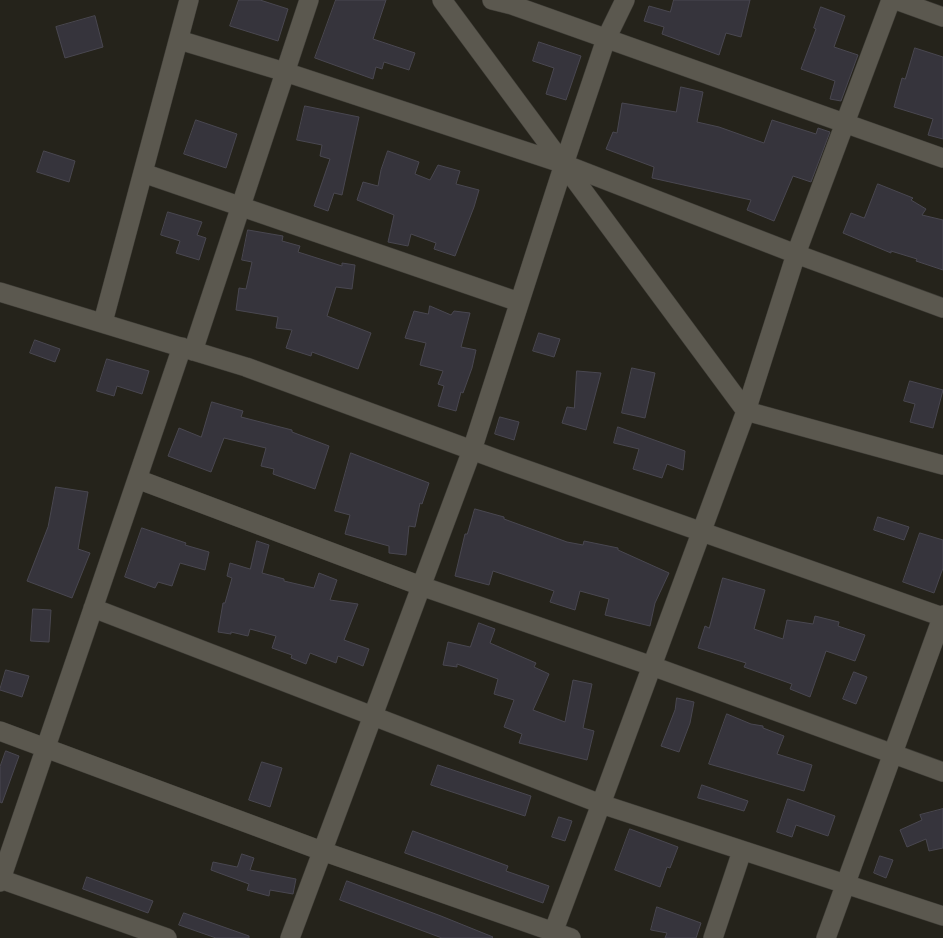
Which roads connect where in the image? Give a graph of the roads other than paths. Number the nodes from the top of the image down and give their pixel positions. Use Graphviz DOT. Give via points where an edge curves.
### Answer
graph roads {
  1 [pos="189,0"];
  2 [pos="309,0"];
  3 [pos="442,0"];
  4 [pos="492,0"];
  5 [pos="625,0"];
  6 [pos="891,0"];
  7 [pos="896,0"];
  8 [pos="943,17"];
  9 [pos="606,39"];
  10 [pos="179,40"];
  11 [pos="285,72"];
  12 [pos="844,123"];
  13 [pos="943,158"];
  14 [pos="564,164"];
  15 [pos="143,173"];
  16 [pos="241,205"];
  17 [pos="796,254"];
  18 [pos="0,292"];
  19 [pos="520,302"];
  20 [pos="943,308"];
  21 [pos="103,322"];
  22 [pos="187,349"];
  23 [pos="746,411"];
  24 [pos="472,450"];
  25 [pos="943,465"];
  26 [pos="137,479"];
  27 [pos="702,532"];
  28 [pos="421,586"];
  29 [pos="93,608"];
  30 [pos="943,616"];
  31 [pos="652,666"];
  32 [pos="373,716"];
  33 [pos="0,731"];
  34 [pos="45,748"];
  35 [pos="893,754"];
  36 [pos="943,772"];
  37 [pos="602,804"];
  38 [pos="322,851"];
  39 [pos="742,851"];
  40 [pos="0,880"];
  41 [pos="845,885"];
  42 [pos="943,916"];
  43 [pos="552,935"];
  44 [pos="167,938"];
  45 [pos="290,938"];
  46 [pos="571,938"];
  47 [pos="713,938"];
  48 [pos="826,938"];
  1 -- 10 [label="street"];
  2 -- 11 [label="street"];
  3 -- 14 [label="street"];
  4 -- 9 [label="street"];
  5 -- 9 [label="street"];
  6 -- 12 [label="street"];
  7 -- 8 [label="street"];
  9 -- 12 [label="street"];
  9 -- 14 [label="street"];
  10 -- 11 [label="street"];
  10 -- 15 [label="street"];
  11 -- 14 [label="street"];
  11 -- 16 [label="street"];
  12 -- 13 [label="street"];
  12 -- 17 [label="street"];
  14 -- 17 [label="street"];
  14 -- 19 [label="street"];
  14 -- 23 [label="street"];
  15 -- 16 [label="street"];
  15 -- 21 [label="street"];
  16 -- 19 [label="street"];
  16 -- 22 [label="street"];
  17 -- 20 [label="street"];
  17 -- 23 [label="street"];
  18 -- 21 [label="street"];
  19 -- 24 [label="street"];
  21 -- 22 [label="street"];
  22 -- 24 [label="street" via="246,367"];
  22 -- 26 [label="street"];
  23 -- 25 [label="street"];
  23 -- 27 [label="street"];
  24 -- 27 [label="street"];
  24 -- 28 [label="street"];
  26 -- 28 [label="street"];
  26 -- 29 [label="street"];
  27 -- 30 [label="street"];
  27 -- 31 [label="street"];
  28 -- 31 [label="street"];
  28 -- 32 [label="street"];
  29 -- 32 [label="street"];
  29 -- 34 [label="street"];
  30 -- 35 [label="street"];
  31 -- 35 [label="street"];
  31 -- 37 [label="street"];
  32 -- 37 [label="street"];
  32 -- 38 [label="street"];
  33 -- 34 [label="street"];
  34 -- 38 [label="street"];
  34 -- 40 [label="street"];
  35 -- 36 [label="street"];
  35 -- 41 [label="street"];
  37 -- 39 [label="street"];
  37 -- 43 [label="street"];
  38 -- 43 [label="street"];
  38 -- 45 [label="street"];
  39 -- 41 [label="street"];
  39 -- 47 [label="street"];
  40 -- 44 [label="street"];
  41 -- 42 [label="street"];
  41 -- 48 [label="street"];
  43 -- 46 [label="street"];
}
